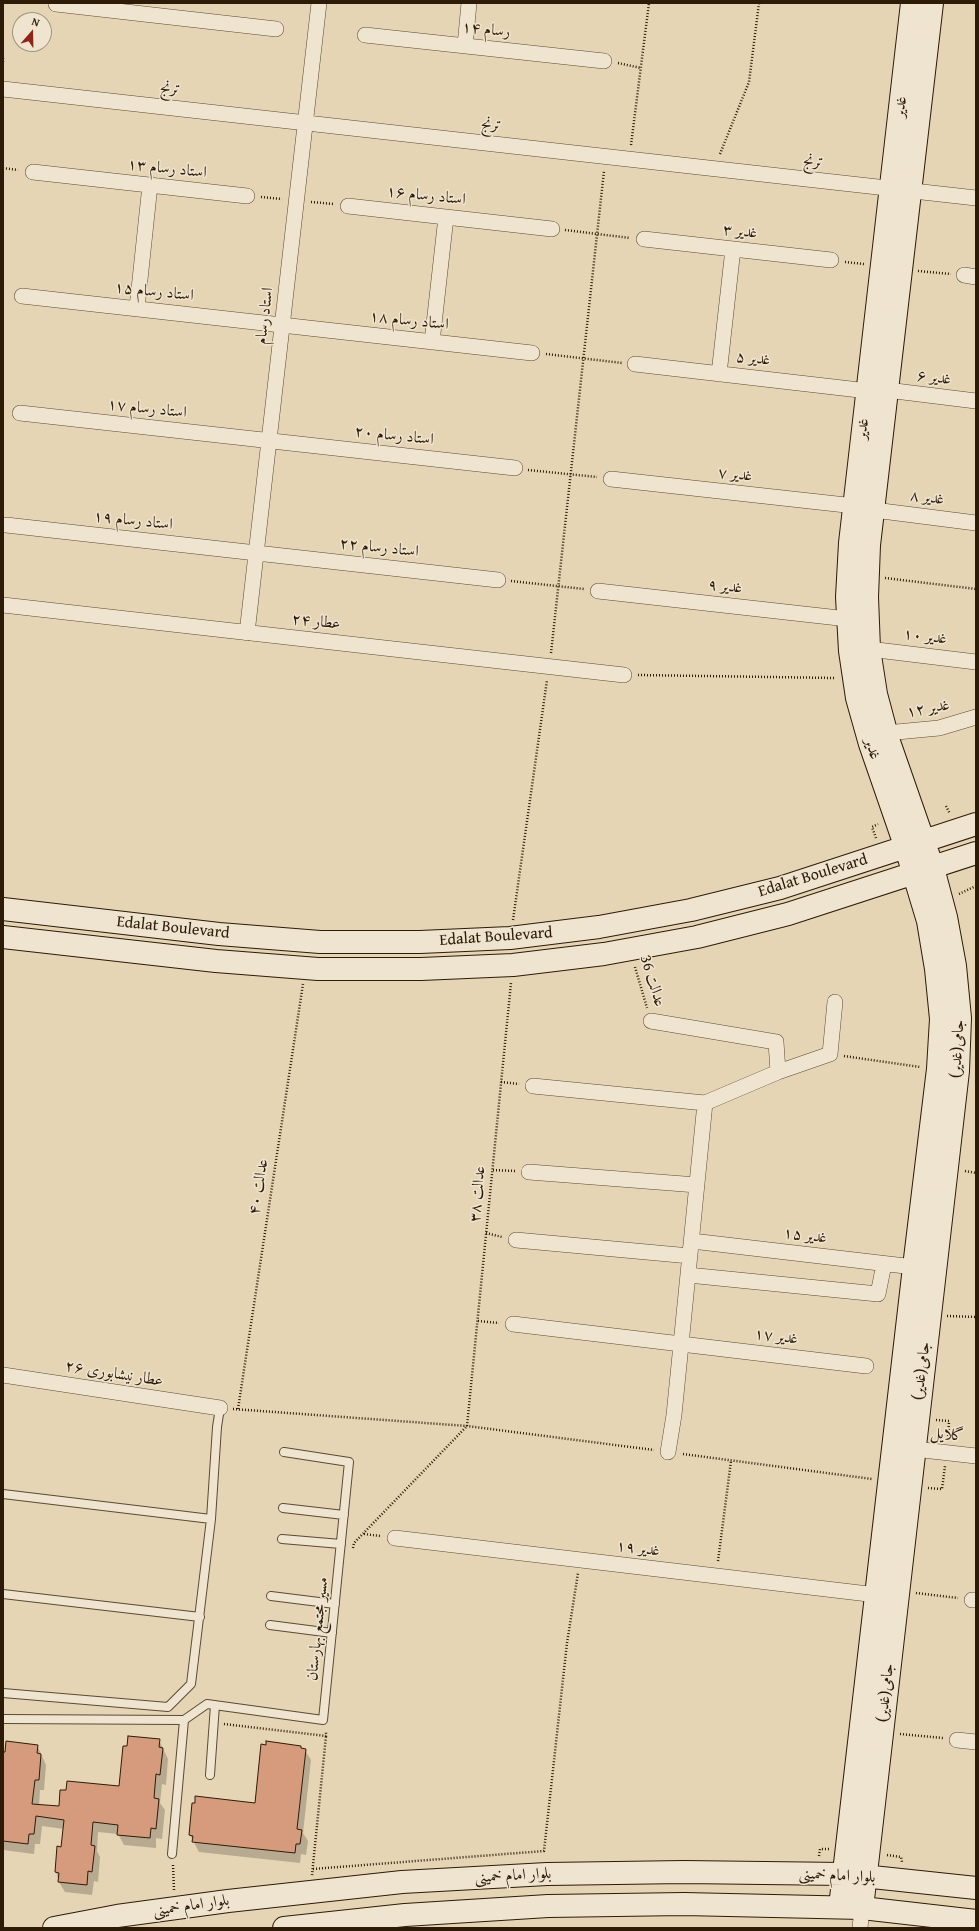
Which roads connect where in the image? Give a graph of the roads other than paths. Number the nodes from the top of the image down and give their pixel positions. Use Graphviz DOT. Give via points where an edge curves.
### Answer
graph roads {
  1 [pos="319,3"];
  2 [pos="469,3"];
  3 [pos="912,3"];
  4 [pos="932,3"];
  5 [pos="56,4"];
  6 [pos="158,9"];
  7 [pos="276,29"];
  8 [pos="365,35"];
  9 [pos="465,46"];
  10 [pos="604,61"];
  11 [pos="3,89"];
  12 [pos="306,123"];
  13 [pos="33,172"];
  14 [pos="150,185"];
  15 [pos="901,189"];
  16 [pos="247,196"];
  17 [pos="976,198"];
  18 [pos="348,206"];
  19 [pos="446,217"];
  20 [pos="552,229"];
  21 [pos="644,239"];
  22 [pos="733,249"];
  23 [pos="831,260"];
  24 [pos="22,296"];
  25 [pos="137,308"];
  26 [pos="282,325"];
  27 [pos="432,342"];
  28 [pos="532,353"];
  29 [pos="635,364"];
  30 [pos="719,374"];
  31 [pos="878,390"];
  32 [pos="976,401"];
  33 [pos="20,413"];
  34 [pos="269,440"];
  35 [pos="515,468"];
  36 [pos="611,479"];
  37 [pos="864,508"];
  38 [pos="976,523"];
  39 [pos="6,525"];
  40 [pos="256,553"];
  41 [pos="498,580"];
  42 [pos="598,591"];
  43 [pos="3,606"];
  44 [pos="848,619"];
  45 [pos="247,633"];
  46 [pos="869,649"];
  47 [pos="976,662"];
  48 [pos="624,675"];
  49 [pos="976,717"];
  50 [pos="886,733"];
  51 [pos="976,824"];
  52 [pos="916,845"];
  53 [pos="976,853"];
  54 [pos="924,871"];
  55 [pos="3,909"];
  56 [pos="3,936"];
  57 [pos="835,1002"];
  58 [pos="651,1021"];
  59 [pos="778,1072"];
  60 [pos="533,1086"];
  61 [pos="705,1103"];
  62 [pos="529,1172"];
  63 [pos="697,1185"];
  64 [pos="516,1240"];
  65 [pos="692,1241"];
  66 [pos="690,1256"];
  67 [pos="884,1264"];
  68 [pos="914,1267"];
  69 [pos="688,1275"];
  70 [pos="513,1324"];
  71 [pos="681,1343"];
  72 [pos="866,1366"];
  73 [pos="3,1375"];
  74 [pos="220,1408"];
  75 [pos="904,1448"];
  76 [pos="284,1452"];
  77 [pos="668,1452"];
  78 [pos="976,1456"];
  79 [pos="3,1494"];
  80 [pos="283,1508"];
  81 [pos="344,1515"];
  82 [pos="211,1519"];
  83 [pos="395,1538"];
  84 [pos="282,1539"];
  85 [pos="341,1544"];
  86 [pos="887,1592"];
  87 [pos="3,1594"];
  88 [pos="271,1596"];
  89 [pos="335,1604"];
  90 [pos="200,1617"];
  91 [pos="270,1625"];
  92 [pos="332,1634"];
  93 [pos="3,1693"];
  94 [pos="215,1705"];
  95 [pos="3,1719"];
  96 [pos="184,1720"];
  97 [pos="957,1740"];
  98 [pos="976,1742"];
  99 [pos="210,1775"];
  100 [pos="172,1854"];
  101 [pos="844,1874"];
  102 [pos="866,1876"];
  103 [pos="976,1888"];
  104 [pos="840,1907"];
  105 [pos="861,1918"];
  106 [pos="976,1921"];
  107 [pos="54,1928"];
  108 [pos="284,1928"];
  1 -- 12 [label="street, استاد رسام"];
  2 -- 9 [label="street"];
  3 -- 15 [label="street, غدیر"];
  4 -- 15 [label="street, غدیر"];
  5 -- 6 [label="street"];
  6 -- 7 [label="street"];
  8 -- 9 [label="street, رسام ۱۴"];
  9 -- 10 [label="street, رسام ۱۴"];
  11 -- 12 [label="street, ترنج"];
  12 -- 15 [label="street, ترنج"];
  12 -- 26 [label="street, استاد رسام"];
  13 -- 14 [label="street, استاد رسام ۱۳"];
  14 -- 16 [label="street, استاد رسام ۱۳"];
  14 -- 25 [label="street"];
  15 -- 17 [label="street, ترنج"];
  15 -- 31 [label="street, غدیر"];
  18 -- 19 [label="street, استاد رسام ۱۶"];
  19 -- 20 [label="street, استاد رسام ۱۶"];
  19 -- 27 [label="street"];
  21 -- 22 [label="street, غدیر ۳"];
  22 -- 23 [label="street, غدیر ۳"];
  22 -- 30 [label="street"];
  24 -- 25 [label="street, استاد رسام ۱۵"];
  25 -- 26 [label="street, استاد رسام ۱۵"];
  26 -- 27 [label="street, استاد رسام ۱۸"];
  26 -- 34 [label="street, استاد رسام"];
  27 -- 28 [label="street, استاد رسام ۱۸"];
  29 -- 30 [label="street, غدیر ۵"];
  30 -- 31 [label="street, غدیر ۵"];
  31 -- 32 [label="street, غدیر ۶"];
  31 -- 37 [label="street, غدیر"];
  33 -- 34 [label="street, استاد رسام ۱۷"];
  34 -- 35 [label="street, استاد رسام ۲۰"];
  34 -- 40 [label="street, استاد رسام"];
  36 -- 37 [label="street, غدیر ۷"];
  37 -- 38 [label="street, غدیر ۸"];
  37 -- 44 [label="street, غدیر" via="847,597"];
  37 -- 46 [label="street, غدیر"];
  39 -- 40 [label="street, استاد رسام ۱۹"];
  40 -- 41 [label="street, استاد رسام ۲۲"];
  40 -- 45 [label="street, استاد رسام"];
  42 -- 44 [label="street, غدیر ۹"];
  43 -- 45 [label="street, عطار ۲۴"];
  44 -- 52 [label="street, غدیر" via="857,698 870,744"];
  45 -- 48 [label="street, عطار ۲۴"];
  46 -- 47 [label="street, غدیر ۱۰"];
  46 -- 50 [label="street, غدیر" via="876,694"];
  49 -- 50 [label="street, غدیر ۱۲" via="939,728"];
  50 -- 52 [label="street, غدیر"];
  51 -- 52 [label="street, Edalat Boulevard"];
  52 -- 54 [label="street"];
  52 -- 55 [label="street, Edalat Boulevard" via="780,888 691,910 599,927 510,938 420,942 320,942 219,934"];
  53 -- 54 [label="street, Edalat Boulevard"];
  54 -- 56 [label="street, Edalat Boulevard" via="788,914 696,937 513,965 421,970 305,968 216,961"];
  54 -- 68 [label="street, جامی(غدیر)" via="941,1019 938,1069"];
  54 -- 75 [label="street, جامی(غدیر)" via="946,917 955,966 960,1018 958,1071 917,1417"];
  57 -- 59 [label="street" via="830,1054"];
  58 -- 59 [label="street" via="776,1042"];
  59 -- 61 [label="street"];
  60 -- 61 [label="street"];
  61 -- 63 [label="street"];
  62 -- 63 [label="street"];
  63 -- 65 [label="street"];
  64 -- 66 [label="street"];
  65 -- 66 [label="street"];
  65 -- 67 [label="street, غدیر ۱۵"];
  66 -- 69 [label="street"];
  67 -- 68 [label="street, غدیر ۱۵"];
  67 -- 69 [label="street" via="878,1294"];
  68 -- 75 [label="street, جامی(غدیر)"];
  69 -- 71 [label="street"];
  70 -- 71 [label="street, غدیر ۱۷"];
  71 -- 72 [label="street, غدیر ۱۷"];
  71 -- 77 [label="street"];
  73 -- 74 [label="street, عطار نیشابوری ۲۶"];
  74 -- 82 [label="lane"];
  75 -- 78 [label="street, گلایل"];
  75 -- 86 [label="street, جامی(غدیر)"];
  76 -- 81 [label="lane, مسیر مجتمع بهارستان" via="349,1462"];
  79 -- 82 [label="lane"];
  80 -- 81 [label="lane"];
  81 -- 85 [label="lane, مسیر مجتمع بهارستان"];
  82 -- 90 [label="lane"];
  83 -- 86 [label="street, غدیر ۱۹" via="717,1576"];
  84 -- 85 [label="lane"];
  85 -- 89 [label="lane, مسیر مجتمع بهارستان"];
  86 -- 101 [label="street, جامی(غدیر)"];
  86 -- 102 [label="street, جامی(غدیر)" via="882,1732"];
  87 -- 90 [label="lane"];
  88 -- 89 [label="lane"];
  89 -- 92 [label="lane, مسیر مجتمع بهارستان"];
  90 -- 93 [label="lane" via="191,1684 168,1707"];
  91 -- 92 [label="lane"];
  92 -- 94 [label="lane, مسیر مجتمع بهارستان" via="323,1720"];
  94 -- 96 [label="lane, مسیر مجتمع بهارستان" via="207,1704"];
  94 -- 99 [label="lane"];
  95 -- 96 [label="lane"];
  96 -- 100 [label="lane"];
  97 -- 98 [label="street"];
  101 -- 102 [label="street, بلوار امام خمینی"];
  101 -- 104 [label="street, جامی(غدیر)"];
  101 -- 107 [label="street, بلوار امام خمینی" via="547,1874 402,1882 174,1908"];
  102 -- 103 [label="street, بلوار امام خمینی"];
  102 -- 105 [label="street, جامی(غدیر)"];
  104 -- 105 [label="street, بلوار امام خمینی"];
  104 -- 108 [label="street, بلوار امام خمینی" via="684,1904 548,1906 405,1915"];
  105 -- 106 [label="street, بلوار امام خمینی"];
}
